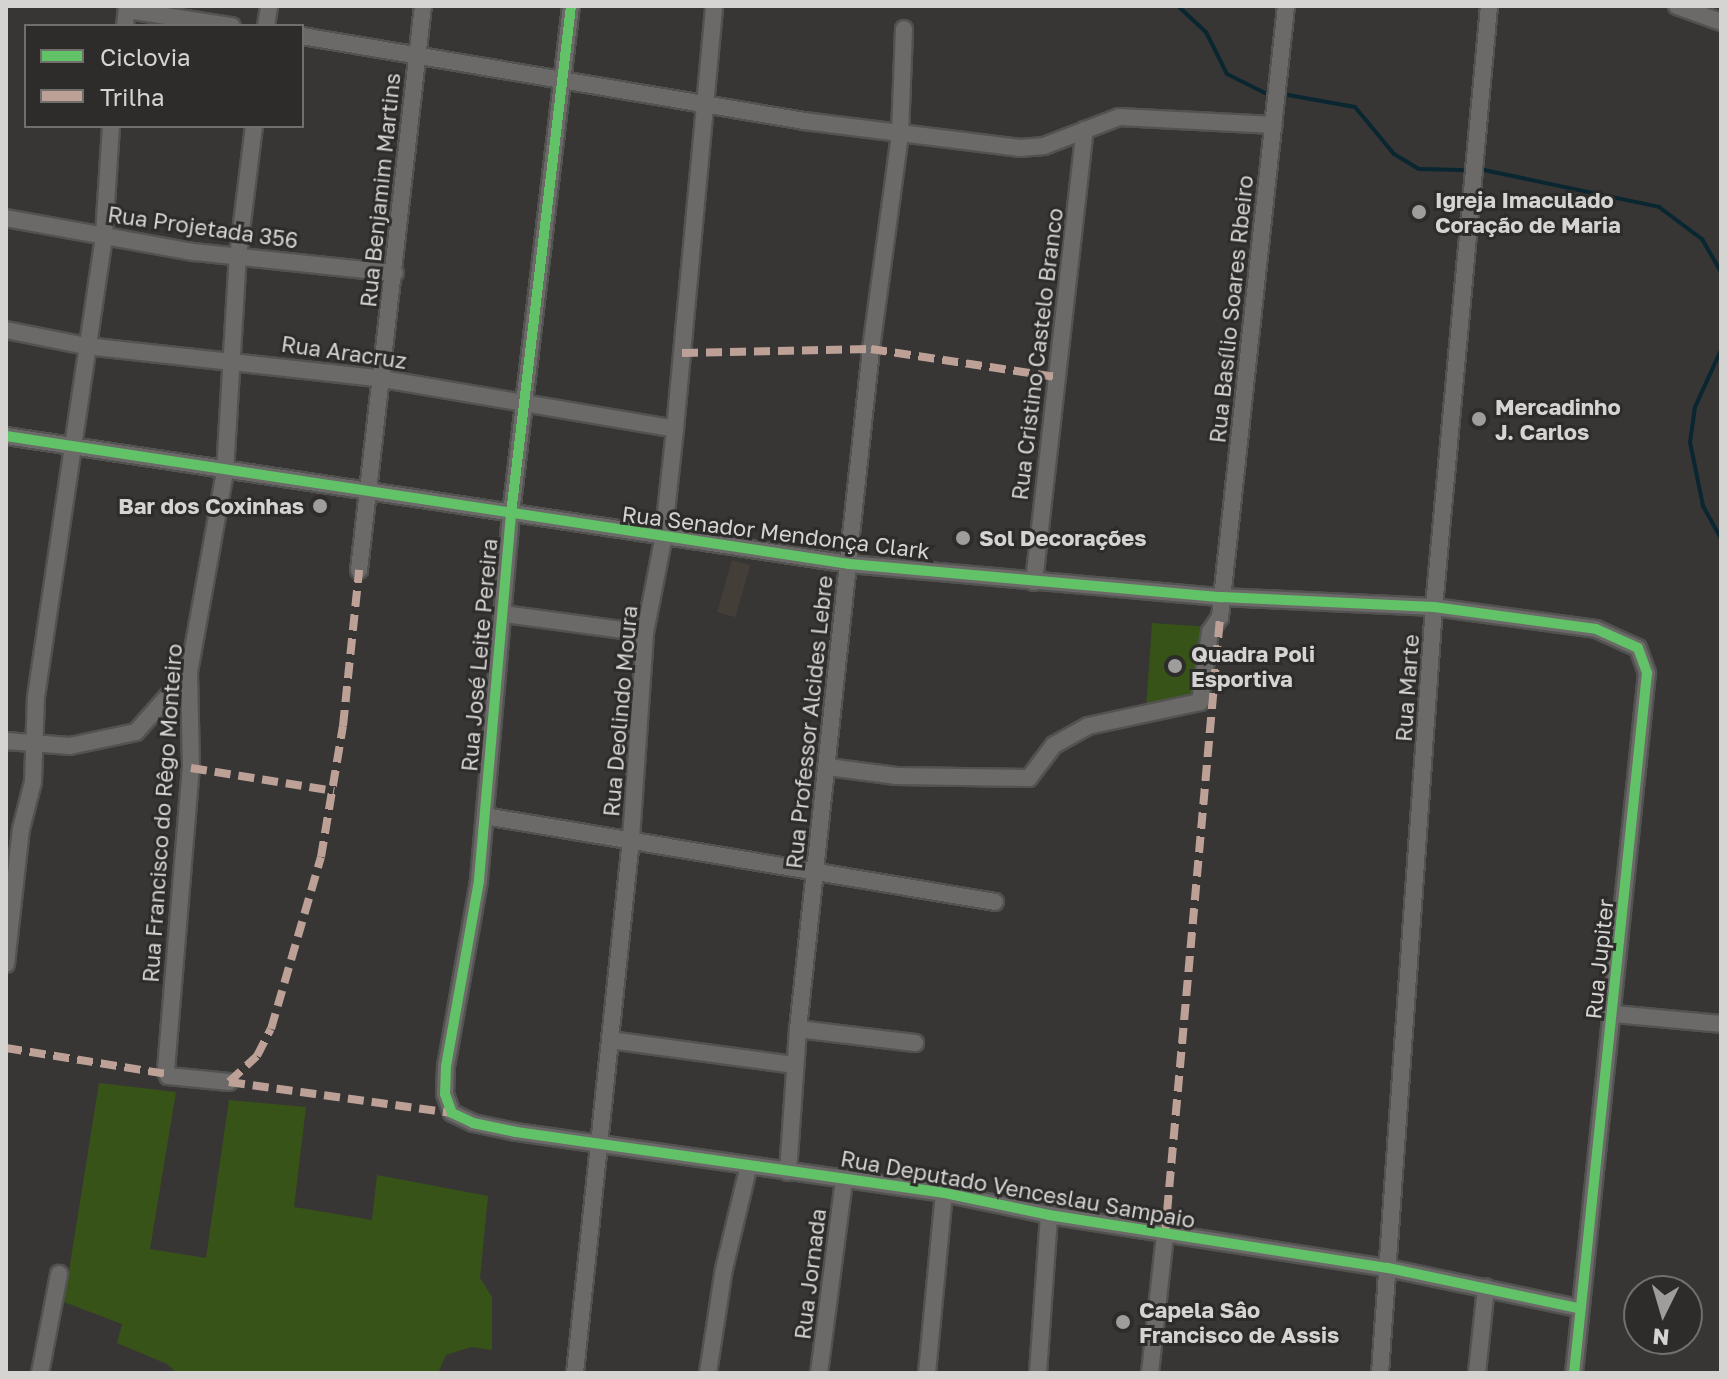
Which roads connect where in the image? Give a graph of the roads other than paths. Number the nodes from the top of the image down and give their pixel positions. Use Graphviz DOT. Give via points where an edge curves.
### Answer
graph roads {
  1 [pos="423,6"];
  2 [pos="571,6"];
  3 [pos="714,6"];
  4 [pos="1286,6"];
  5 [pos="1489,6"];
  6 [pos="1677,6"];
  7 [pos="127,14"];
  8 [pos="1710,15"];
  9 [pos="214,24"];
  10 [pos="904,29"];
  11 [pos="304,36"];
  12 [pos="416,53"];
  13 [pos="563,77"];
  14 [pos="706,102"];
  15 [pos="1274,125"];
  16 [pos="110,128"];
  17 [pos="254,128"];
  18 [pos="1085,130"];
  19 [pos="900,134"];
  20 [pos="6,218"];
  21 [pos="104,235"];
  22 [pos="238,256"];
  23 [pos="395,273"];
  24 [pos="6,330"];
  25 [pos="86,346"];
  26 [pos="235,359"];
  27 [pos="383,379"];
  28 [pos="524,403"];
  29 [pos="675,429"];
  30 [pos="6,436"];
  31 [pos="75,449"];
  32 [pos="225,472"];
  33 [pos="367,493"];
  34 [pos="511,514"];
  35 [pos="663,540"];
  36 [pos="849,564"];
  37 [pos="359,570"];
  38 [pos="1034,582"];
  39 [pos="1222,597"];
  40 [pos="1434,607"];
  41 [pos="504,614"];
  42 [pos="1546,621"];
  43 [pos="645,633"];
  44 [pos="189,672"];
  45 [pos="6,741"];
  46 [pos="31,745"];
  47 [pos="828,767"];
  48 [pos="485,816"];
  49 [pos="631,839"];
  50 [pos="815,870"];
  51 [pos="995,902"];
  52 [pos="6,964"];
  53 [pos="1614,1014"];
  54 [pos="1721,1024"];
  55 [pos="798,1029"];
  56 [pos="610,1040"];
  57 [pos="915,1043"];
  58 [pos="795,1065"];
  59 [pos="229,1082"];
  60 [pos="452,1113"];
  61 [pos="598,1143"];
  62 [pos="748,1169"];
  63 [pos="788,1172"];
  64 [pos="844,1180"];
  65 [pos="944,1193"];
  66 [pos="1049,1215"];
  67 [pos="1165,1235"];
  68 [pos="1388,1268"];
  69 [pos="59,1274"];
  70 [pos="1486,1287"];
  71 [pos="1578,1308"];
  72 [pos="40,1373"];
  73 [pos="575,1373"];
  74 [pos="708,1373"];
  75 [pos="819,1373"];
  76 [pos="927,1373"];
  77 [pos="1038,1373"];
  78 [pos="1150,1373"];
  79 [pos="1380,1373"];
  80 [pos="1477,1373"];
  81 [pos="1574,1373"];
  1 -- 12 [label="street, Rua Benjamim Martins"];
  2 -- 13 [label="street, Rua José Leite Pereira"];
  3 -- 14 [label="street, Rua Deolindo Moura"];
  4 -- 15 [label="street, Rua Basílio Soares Rbeiro"];
  5 -- 40 [label="street, Rua Marte"];
  6 -- 8 [label="street"];
  7 -- 9 [label="street"];
  10 -- 19 [label="street, Rua Professor Alcides Lebre"];
  11 -- 12 [label="street"];
  12 -- 13 [label="street"];
  12 -- 23 [label="street, Rua Benjamim Martins"];
  13 -- 14 [label="street"];
  13 -- 28 [label="street, Rua José Leite Pereira"];
  14 -- 19 [label="street"];
  14 -- 29 [label="street, Rua Deolindo Moura"];
  15 -- 18 [label="street" via="1119,117"];
  15 -- 39 [label="street, Rua Basílio Soares Rbeiro"];
  16 -- 21 [label="street"];
  17 -- 22 [label="street, Rua Francisco do Rêgo Monteiro"];
  18 -- 19 [label="street" via="1020,148"];
  18 -- 38 [label="street, Rua Cristino Castelo Branco"];
  19 -- 36 [label="street, Rua Professor Alcides Lebre"];
  20 -- 21 [label="street, Rua Projetada 356"];
  21 -- 22 [label="street, Rua Projetada 356"];
  21 -- 25 [label="street"];
  22 -- 23 [label="street, Rua Projetada 356"];
  22 -- 26 [label="street, Rua Francisco do Rêgo Monteiro"];
  23 -- 27 [label="street, Rua Benjamim Martins"];
  24 -- 25 [label="street, Rua Aracruz"];
  25 -- 26 [label="street, Rua Aracruz"];
  25 -- 31 [label="street"];
  26 -- 27 [label="street, Rua Aracruz"];
  26 -- 32 [label="street, Rua Francisco do Rêgo Monteiro"];
  27 -- 28 [label="street, Rua Aracruz"];
  27 -- 33 [label="street, Rua Benjamim Martins"];
  28 -- 29 [label="street, Rua Aracruz"];
  28 -- 34 [label="street, Rua José Leite Pereira"];
  29 -- 35 [label="street, Rua Deolindo Moura"];
  30 -- 31 [label="street, Rua Senador Mendonça Clark"];
  31 -- 32 [label="street, Rua Senador Mendonça Clark"];
  31 -- 46 [label="street"];
  32 -- 33 [label="street, Rua Senador Mendonça Clark"];
  32 -- 44 [label="street, Rua Francisco do Rêgo Monteiro"];
  33 -- 34 [label="street, Rua Senador Mendonça Clark"];
  33 -- 37 [label="street, Rua Benjamim Martins"];
  34 -- 35 [label="street, Rua Senador Mendonça Clark"];
  34 -- 41 [label="street, Rua José Leite Pereira"];
  35 -- 36 [label="street, Rua Senador Mendonça Clark"];
  35 -- 43 [label="street, Rua Deolindo Moura"];
  36 -- 38 [label="street, Rua Senador Mendonça Clark"];
  36 -- 47 [label="street, Rua Professor Alcides Lebre"];
  38 -- 39 [label="street, Rua Senador Mendonça Clark"];
  39 -- 40 [label="street, Rua Senador Mendonça Clark"];
  39 -- 47 [label="street, Rua Basílio Soares Rbeiro" via="1220,617 1210,632 1200,702 1088,726 1054,745 1029,778 936,779"];
  40 -- 42 [label="street, Rua Senador Mendonça Clark"];
  40 -- 68 [label="street, Rua Marte"];
  41 -- 43 [label="street"];
  41 -- 48 [label="street, Rua José Leite Pereira"];
  42 -- 53 [label="street, Rua Jupiter" via="1620,638 1644,656"];
  43 -- 49 [label="street, Rua Deolindo Moura"];
  44 -- 46 [label="street" via="136,732 106,742"];
  44 -- 59 [label="street, Rua Francisco do Rêgo Monteiro" via="191,768 166,1074"];
  45 -- 46 [label="street"];
  46 -- 52 [label="street" via="33,782 21,829"];
  47 -- 50 [label="street, Rua Professor Alcides Lebre"];
  48 -- 49 [label="street"];
  48 -- 60 [label="street, Rua José Leite Pereira" via="470,950 446,1066 445,1094"];
  49 -- 50 [label="street"];
  49 -- 56 [label="street, Rua Deolindo Moura"];
  50 -- 51 [label="street"];
  50 -- 55 [label="street, Rua Professor Alcides Lebre"];
  53 -- 54 [label="street, Rua Jupiter"];
  53 -- 71 [label="street, Rua Jupiter"];
  55 -- 57 [label="street"];
  55 -- 58 [label="street, Rua Professor Alcides Lebre"];
  56 -- 58 [label="street"];
  56 -- 61 [label="street, Rua Deolindo Moura"];
  58 -- 63 [label="street, Rua Professor Alcides Lebre"];
  60 -- 61 [label="street, Rua Deputado Venceslau Sampaio" via="485,1126"];
  61 -- 62 [label="street, Rua Deputado Venceslau Sampaio"];
  61 -- 73 [label="street, Rua Deolindo Moura"];
  62 -- 63 [label="street, Rua Deputado Venceslau Sampaio"];
  62 -- 74 [label="street" via="724,1269"];
  63 -- 64 [label="street, Rua Deputado Venceslau Sampaio"];
  64 -- 65 [label="street, Rua Deputado Venceslau Sampaio"];
  64 -- 75 [label="street, Rua Jornada"];
  65 -- 66 [label="street, Rua Deputado Venceslau Sampaio"];
  65 -- 76 [label="street"];
  66 -- 67 [label="street, Rua Deputado Venceslau Sampaio"];
  66 -- 77 [label="street"];
  67 -- 68 [label="street, Rua Deputado Venceslau Sampaio"];
  67 -- 78 [label="street"];
  68 -- 70 [label="street, Rua Deputado Venceslau Sampaio"];
  68 -- 79 [label="street, Rua Marte"];
  69 -- 72 [label="street"];
  70 -- 71 [label="street, Rua Deputado Venceslau Sampaio"];
  70 -- 80 [label="street"];
  71 -- 81 [label="street, Rua Jupiter"];
}
